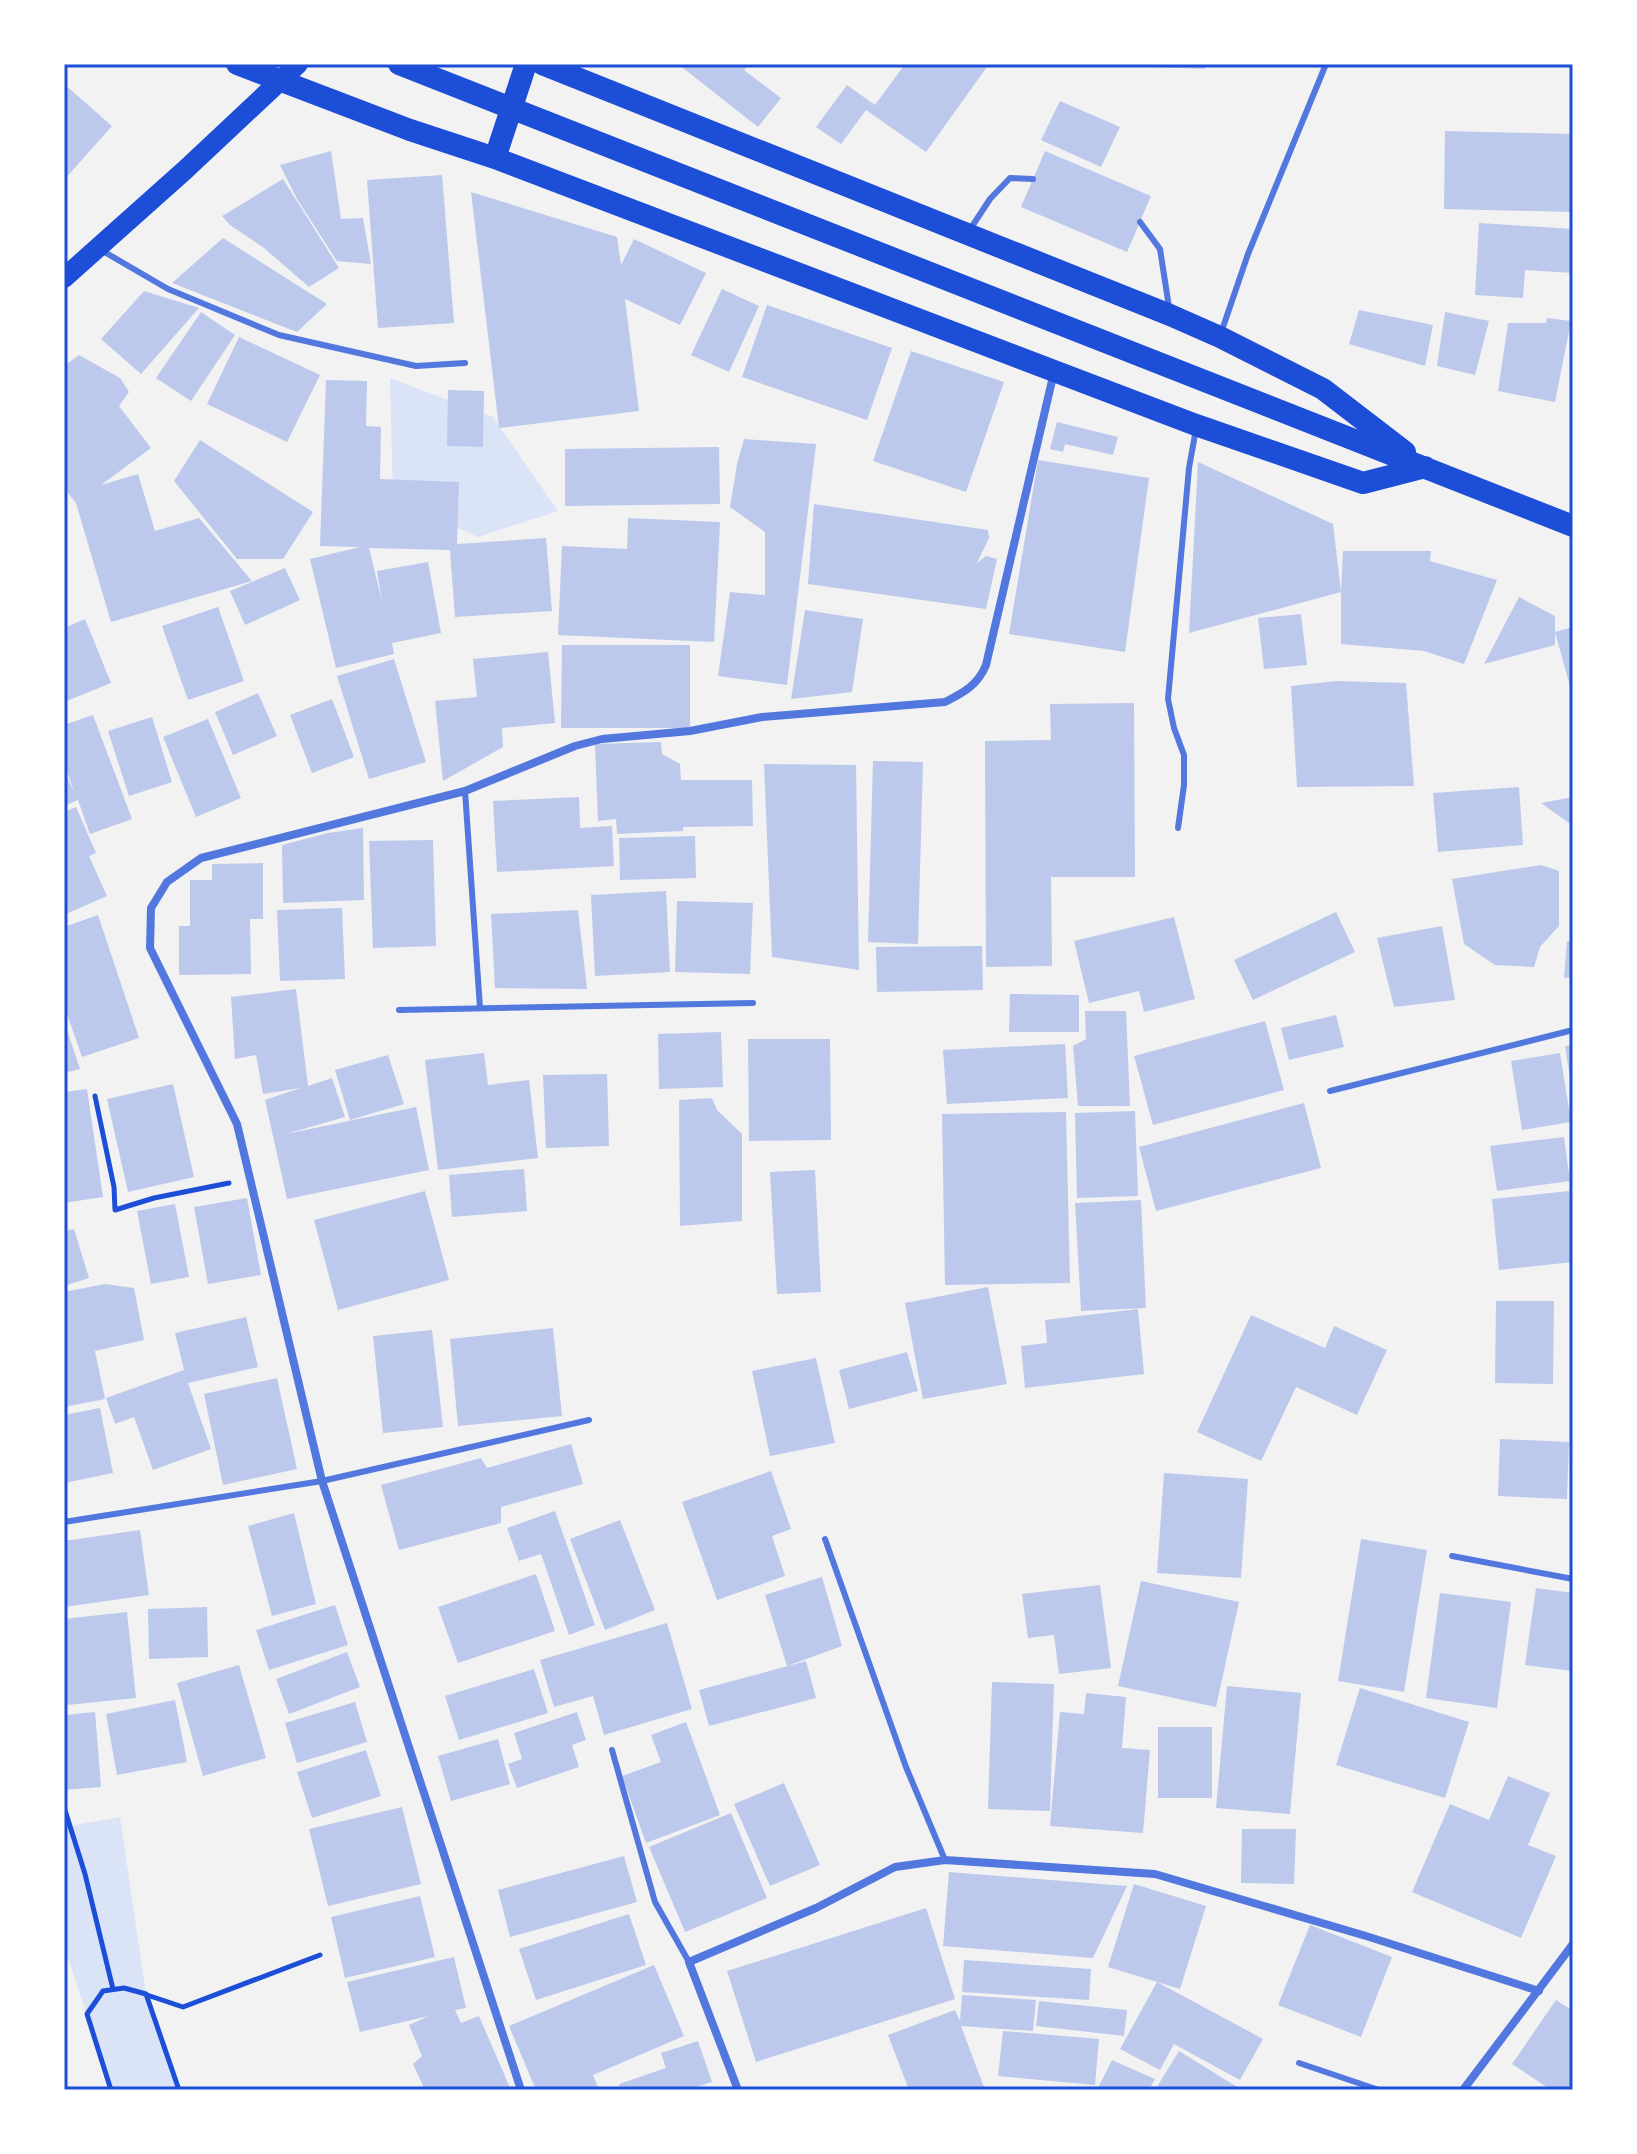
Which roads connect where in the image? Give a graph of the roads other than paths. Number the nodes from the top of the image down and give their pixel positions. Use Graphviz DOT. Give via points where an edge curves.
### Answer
graph roads {
  1 [pos="237,64"];
  2 [pos="298,64"];
  3 [pos="399,64"];
  4 [pos="526,64"];
  5 [pos="542,64"];
  6 [pos="1326,64"];
  7 [pos="280,82"];
  8 [pos="495,158"];
  9 [pos="1033,179"];
  10 [pos="1140,222"];
  11 [pos="967,234"];
  12 [pos="98,248"];
  13 [pos="64,278"];
  14 [pos="1170,315"];
  15 [pos="1220,337"];
  16 [pos="465,363"];
  17 [pos="1054,372"];
  18 [pos="1196,425"];
  19 [pos="1425,467"];
  20 [pos="1573,526"];
  21 [pos="465,791"];
  22 [pos="1178,828"];
  23 [pos="753,1003"];
  24 [pos="480,1008"];
  25 [pos="399,1010"];
  26 [pos="1573,1030"];
  27 [pos="1330,1091"];
  28 [pos="589,1420"];
  29 [pos="322,1481"];
  30 [pos="64,1522"];
  31 [pos="825,1539"];
  32 [pos="1452,1556"];
  33 [pos="1573,1579"];
  34 [pos="612,1750"];
  35 [pos="945,1860"];
  36 [pos="1573,1944"];
  37 [pos="689,1962"];
  38 [pos="1539,1991"];
  39 [pos="1299,2063"];
  40 [pos="521,2090"];
  41 [pos="738,2090"];
  42 [pos="1379,2090"];
  43 [pos="1463,2090"];
  1 -- 7 [label="highway"];
  2 -- 7 [label="main road"];
  3 -- 19 [label="highway"];
  4 -- 8 [label="highway"];
  5 -- 11 [label="highway"];
  6 -- 15 [label="lane"];
  7 -- 8 [label="highway"];
  7 -- 12 [label="main road"];
  8 -- 17 [label="highway"];
  9 -- 11 [label="lane" via="1010,178"];
  10 -- 14 [label="lane" via="1160,249"];
  11 -- 14 [label="highway"];
  12 -- 13 [label="main road"];
  12 -- 16 [label="lane" via="168,289 279,335 416,366"];
  14 -- 15 [label="highway"];
  15 -- 19 [label="highway" via="1323,389"];
  17 -- 18 [label="highway"];
  17 -- 21 [label="street" via="986,665 966,692 945,702 762,717 690,731 602,739"];
  18 -- 19 [label="highway" via="1363,483"];
  18 -- 22 [label="lane" via="1168,699 1184,755"];
  19 -- 20 [label="highway"];
  21 -- 24 [label="lane"];
  21 -- 29 [label="street" via="201,858 167,882 151,908 150,948 237,1124"];
  23 -- 24 [label="lane"];
  24 -- 25 [label="lane"];
  26 -- 27 [label="lane"];
  28 -- 29 [label="lane"];
  29 -- 30 [label="lane"];
  29 -- 40 [label="street"];
  31 -- 35 [label="lane"];
  32 -- 33 [label="lane"];
  34 -- 37 [label="lane" via="655,1902"];
  35 -- 37 [label="street" via="895,1867 816,1908"];
  35 -- 38 [label="street" via="1155,1874"];
  36 -- 38 [label="street"];
  37 -- 41 [label="street"];
  38 -- 43 [label="street"];
  39 -- 42 [label="lane"];
}
